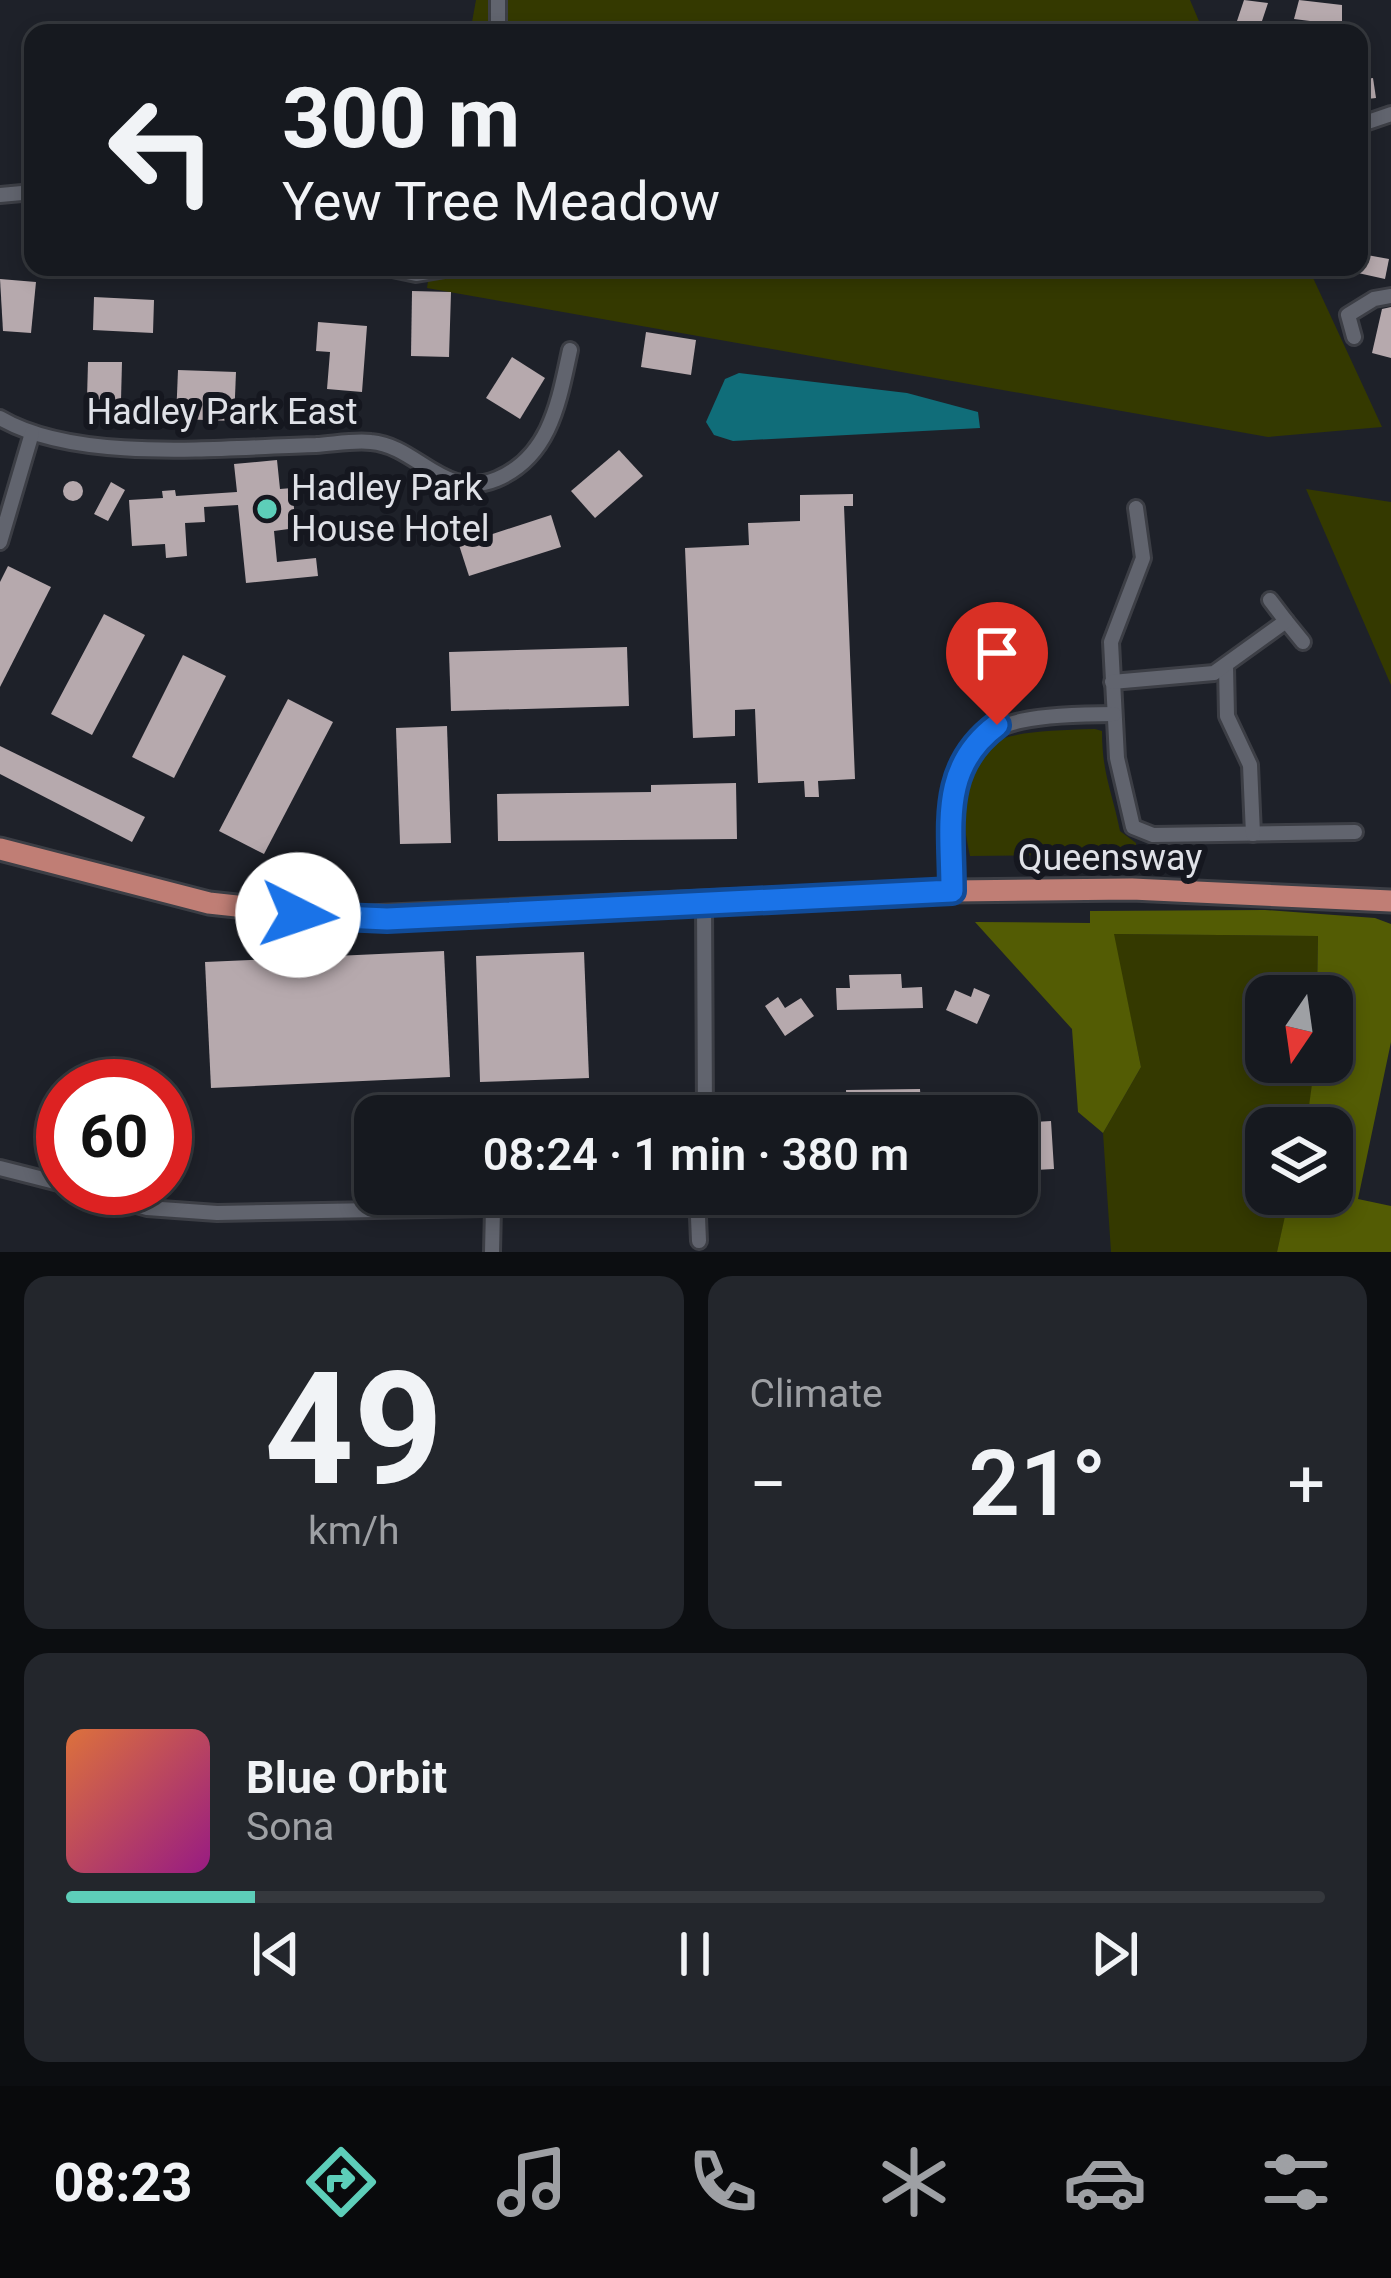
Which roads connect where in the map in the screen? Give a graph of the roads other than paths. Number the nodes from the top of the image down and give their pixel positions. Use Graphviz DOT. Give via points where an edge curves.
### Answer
graph roads {
  1 [pos="1391,296"];
  2 [pos="1354,337"];
  3 [pos="570,350"];
  4 [pos="0,418"];
  5 [pos="32,434"];
  6 [pos="1136,508"];
  7 [pos="0,542"];
  8 [pos="1270,600"];
  9 [pos="1286,621"];
  10 [pos="1303,642"];
  11 [pos="1226,666"];
  12 [pos="1112,682"];
  13 [pos="1114,714"];
  14 [pos="1355,832"];
  15 [pos="0,834"];
  16 [pos="1253,834"];
  17 [pos="0,849"];
  18 [pos="43,861"];
  19 [pos="952,891"];
  20 [pos="704,900"];
  21 [pos="1391,901"];
  22 [pos="706,1095"];
  23 [pos="0,1168"];
  24 [pos="36,1177"];
  25 [pos="192,1211"];
  26 [pos="354,1211"];
  27 [pos="493,1215"];
  28 [pos="698,1215"];
  29 [pos="699,1241"];
  30 [pos="492,1252"];
  1 -- 2 [label="street" via="1348,315"];
  3 -- 5 [label="street, Hadley Park East" via="557,411 539,447 482,483 446,480 367,442 183,446"];
  4 -- 5 [label="street, Hadley Park East"];
  5 -- 7 [label="street"];
  6 -- 12 [label="street" via="1143,558 1112,633"];
  8 -- 9 [label="street"];
  9 -- 10 [label="street"];
  9 -- 11 [label="street"];
  11 -- 12 [label="street"];
  11 -- 16 [label="street" via="1227,716 1250,765"];
  12 -- 13 [label="street"];
  13 -- 16 [label="street" via="1133,827 1153,836"];
  13 -- 19 [label="street" via="1018,719 968,748 952,803"];
  14 -- 16 [label="street"];
  15 -- 18 [label="main road, Queensway"];
  17 -- 18 [label="main road, Queensway"];
  18 -- 20 [label="main road, Queensway" via="209,902 345,918"];
  19 -- 20 [label="main road, Queensway"];
  19 -- 21 [label="main road, Queensway" via="1132,889"];
  20 -- 22 [label="street"];
  23 -- 24 [label="street"];
  25 -- 26 [label="street"];
  27 -- 30 [label="street"];
  28 -- 29 [label="street"];
}
